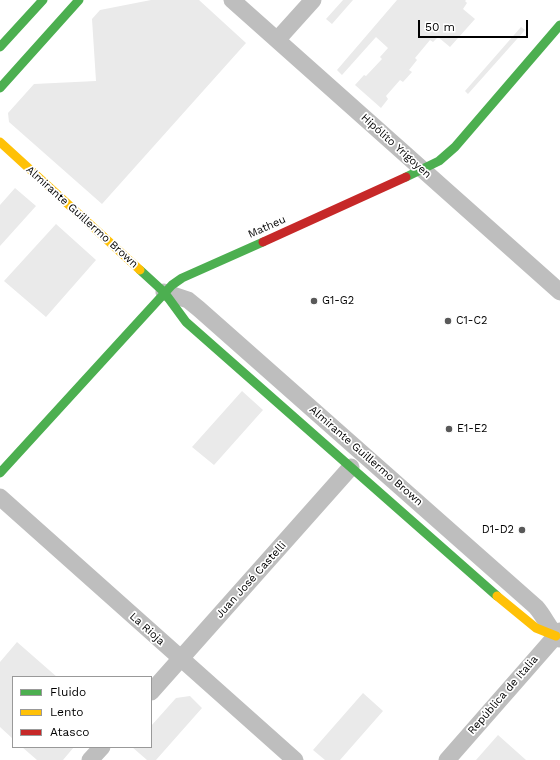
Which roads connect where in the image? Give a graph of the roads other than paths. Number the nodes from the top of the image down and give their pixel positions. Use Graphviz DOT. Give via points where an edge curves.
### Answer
graph roads {
  1 [pos="43,0"];
  2 [pos="79,0"];
  3 [pos="232,0"];
  4 [pos="313,0"];
  5 [pos="560,25"];
  6 [pos="0,33"];
  7 [pos="278,40"];
  8 [pos="0,47"];
  9 [pos="0,88"];
  10 [pos="0,142"];
  11 [pos="423,170"];
  12 [pos="164,292"];
  13 [pos="560,292"];
  14 [pos="351,467"];
  15 [pos="0,473"];
  16 [pos="0,497"];
  17 [pos="559,635"];
  18 [pos="181,659"];
  19 [pos="152,691"];
  20 [pos="101,748"];
  21 [pos="90,760"];
  22 [pos="295,760"];
  23 [pos="447,760"];
  1 -- 6 [label="street"];
  1 -- 8 [label="street"];
  2 -- 9 [label="street"];
  3 -- 7 [label="street, Hipólito Yrigoyen"];
  4 -- 7 [label="street"];
  5 -- 11 [label="street, Matheu" via="455,147 439,161"];
  7 -- 11 [label="street, Hipólito Yrigoyen"];
  10 -- 12 [label="street, Almirante Guillermo Brown"];
  11 -- 12 [label="street, Matheu" via="182,278"];
  11 -- 13 [label="street, Hipólito Yrigoyen"];
  12 -- 14 [label="street, Almirante Guillermo Brown" via="186,322"];
  12 -- 15 [label="street, Matheu"];
  12 -- 17 [label="street, Almirante Guillermo Brown" via="188,300 199,309 536,607"];
  14 -- 17 [label="street, Almirante Guillermo Brown" via="525,620 536,628"];
  14 -- 18 [label="street, Juan José Castelli"];
  16 -- 18 [label="street, La Rioja"];
  17 -- 23 [label="street, República de Italia"];
  18 -- 19 [label="street, Juan José Castelli"];
  18 -- 22 [label="street, La Rioja"];
  20 -- 21 [label="street"];
}
